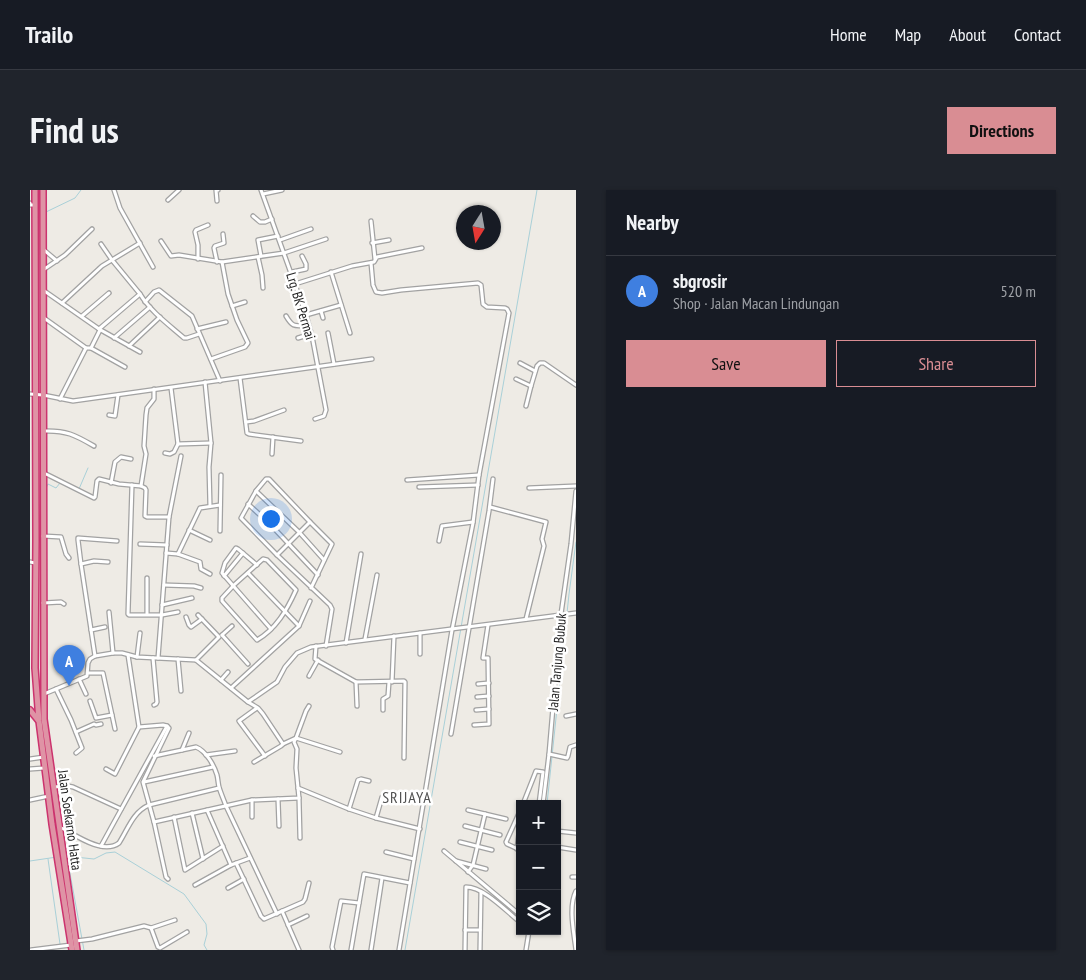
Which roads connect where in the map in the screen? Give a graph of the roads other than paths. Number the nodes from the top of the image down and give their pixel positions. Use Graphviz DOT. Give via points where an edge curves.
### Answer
graph roads {
  1 [pos="35,190"];
  2 [pos="43,190"];
  3 [pos="114,190"];
  4 [pos="179,190"];
  5 [pos="217,190"];
  6 [pos="282,190"];
  7 [pos="262,192"];
  8 [pos="168,200"];
  9 [pos="217,201"];
  10 [pos="33,206"];
  11 [pos="253,216"];
  12 [pos="272,219"];
  13 [pos="370,220"];
  14 [pos="208,225"];
  15 [pos="311,229"];
  16 [pos="92,230"];
  17 [pos="223,234"];
  18 [pos="279,238"];
  19 [pos="326,240"];
  20 [pos="390,240"];
  21 [pos="161,241"];
  22 [pos="372,243"];
  23 [pos="101,244"];
  24 [pos="140,244"];
  25 [pos="43,248"];
  26 [pos="422,248"];
  27 [pos="284,253"];
  28 [pos="260,256"];
  29 [pos="302,256"];
  30 [pos="198,259"];
  31 [pos="112,260"];
  32 [pos="375,260"];
  33 [pos="57,261"];
  34 [pos="217,262"];
  35 [pos="222,262"];
  36 [pos="371,263"];
  37 [pos="152,268"];
  38 [pos="43,270"];
  39 [pos="292,272"];
  40 [pos="331,272"];
  41 [pos="295,284"];
  42 [pos="262,288"];
  43 [pos="43,289"];
  44 [pos="109,293"];
  45 [pos="140,294"];
  46 [pos="145,302"];
  47 [pos="245,302"];
  48 [pos="62,303"];
  49 [pos="341,305"];
  50 [pos="232,306"];
  51 [pos="150,307"];
  52 [pos="321,311"];
  53 [pos="306,315"];
  54 [pos="82,316"];
  55 [pos="286,316"];
  56 [pos="160,317"];
  57 [pos="43,318"];
  58 [pos="323,318"];
  59 [pos="226,322"];
  60 [pos="308,325"];
  61 [pos="197,329"];
  62 [pos="99,330"];
  63 [pos="328,333"];
  64 [pos="350,333"];
  65 [pos="199,334"];
  66 [pos="311,334"];
  67 [pos="114,338"];
  68 [pos="298,338"];
  69 [pos="33,342"];
  70 [pos="130,346"];
  71 [pos="86,348"];
  72 [pos="92,348"];
  73 [pos="140,352"];
  74 [pos="372,359"];
  75 [pos="211,360"];
  76 [pos="520,363"];
  77 [pos="334,364"];
  78 [pos="318,366"];
  79 [pos="125,367"];
  80 [pos="535,371"];
  81 [pos="240,378"];
  82 [pos="516,379"];
  83 [pos="220,381"];
  84 [pos="205,382"];
  85 [pos="531,386"];
  86 [pos="576,386"];
  87 [pos="171,388"];
  88 [pos="154,389"];
  89 [pos="32,394"];
  90 [pos="43,395"];
  91 [pos="118,395"];
  92 [pos="60,399"];
  93 [pos="526,406"];
  94 [pos="284,410"];
  95 [pos="109,415"];
  96 [pos="315,418"];
  97 [pos="246,422"];
  98 [pos="44,431"];
  99 [pos="273,438"];
  100 [pos="301,441"];
  101 [pos="178,444"];
  102 [pos="211,444"];
  103 [pos="94,446"];
  104 [pos="165,453"];
  105 [pos="272,454"];
  106 [pos="180,456"];
  107 [pos="131,459"];
  108 [pos="32,466"];
  109 [pos="44,473"];
  110 [pos="221,475"];
  111 [pos="479,475"];
  112 [pos="493,479"];
  113 [pos="407,480"];
  114 [pos="111,482"];
  115 [pos="132,485"];
  116 [pos="478,485"];
  117 [pos="140,486"];
  118 [pos="576,486"];
  119 [pos="419,487"];
  120 [pos="529,488"];
  121 [pos="256,491"];
  122 [pos="576,491"];
  123 [pos="248,504"];
  124 [pos="220,505"];
  125 [pos="210,506"];
  126 [pos="490,507"];
  127 [pos="169,517"];
  128 [pos="310,522"];
  129 [pos="473,522"];
  130 [pos="189,530"];
  131 [pos="220,530"];
  132 [pos="32,531"];
  133 [pos="299,532"];
  134 [pos="43,536"];
  135 [pos="210,540"];
  136 [pos="571,540"];
  137 [pos="576,540"];
  138 [pos="116,541"];
  139 [pos="438,541"];
  140 [pos="288,543"];
  141 [pos="140,544"];
  142 [pos="167,545"];
  143 [pos="166,553"];
  144 [pos="243,553"];
  145 [pos="178,554"];
  146 [pos="361,554"];
  147 [pos="277,555"];
  148 [pos="69,558"];
  149 [pos="324,560"];
  150 [pos="108,562"];
  151 [pos="33,563"];
  152 [pos="81,564"];
  153 [pos="257,565"];
  154 [pos="248,573"];
  155 [pos="210,574"];
  156 [pos="318,575"];
  157 [pos="377,575"];
  158 [pos="224,576"];
  159 [pos="147,578"];
  160 [pos="164,585"];
  161 [pos="234,585"];
  162 [pos="201,588"];
  163 [pos="312,588"];
  164 [pos="192,598"];
  165 [pos="310,601"];
  166 [pos="44,603"];
  167 [pos="64,604"];
  168 [pos="162,605"];
  169 [pos="109,612"];
  170 [pos="178,612"];
  171 [pos="285,612"];
  172 [pos="576,613"];
  173 [pos="147,614"];
  174 [pos="562,614"];
  175 [pos="162,615"];
  176 [pos="198,615"];
  177 [pos="186,617"];
  178 [pos="202,619"];
  179 [pos="526,619"];
  180 [pos="488,625"];
  181 [pos="232,626"];
  182 [pos="299,626"];
  183 [pos="106,627"];
  184 [pos="468,627"];
  185 [pos="271,629"];
  186 [pos="454,629"];
  187 [pos="91,630"];
  188 [pos="140,633"];
  189 [pos="420,633"];
  190 [pos="220,636"];
  191 [pos="394,636"];
  192 [pos="365,639"];
  193 [pos="44,641"];
  194 [pos="346,643"];
  195 [pos="316,646"];
  196 [pos="326,646"];
  197 [pos="113,653"];
  198 [pos="420,654"];
  199 [pos="128,655"];
  200 [pos="95,656"];
  201 [pos="137,657"];
  202 [pos="153,658"];
  203 [pos="158,658"];
  204 [pos="35,659"];
  205 [pos="178,659"];
  206 [pos="196,660"];
  207 [pos="318,660"];
  208 [pos="248,664"];
  209 [pos="228,672"];
  210 [pos="88,673"];
  211 [pos="30,676"];
  212 [pos="309,676"];
  213 [pos="79,679"];
  214 [pos="220,680"];
  215 [pos="356,682"];
  216 [pos="391,682"];
  217 [pos="478,684"];
  218 [pos="488,684"];
  219 [pos="231,688"];
  220 [pos="56,689"];
  221 [pos="181,692"];
  222 [pos="44,694"];
  223 [pos="86,694"];
  224 [pos="36,696"];
  225 [pos="489,696"];
  226 [pos="476,697"];
  227 [pos="30,699"];
  228 [pos="90,701"];
  229 [pos="248,702"];
  230 [pos="154,705"];
  231 [pos="309,706"];
  232 [pos="357,706"];
  233 [pos="258,708"];
  234 [pos="489,709"];
  235 [pos="30,710"];
  236 [pos="382,710"];
  237 [pos="476,710"];
  238 [pos="576,714"];
  239 [pos="112,715"];
  240 [pos="566,716"];
  241 [pos="38,721"];
  242 [pos="101,724"];
  243 [pos="474,725"];
  244 [pos="167,726"];
  245 [pos="139,727"];
  246 [pos="115,729"];
  247 [pos="76,732"];
  248 [pos="189,733"];
  249 [pos="451,734"];
  250 [pos="296,738"];
  251 [pos="283,744"];
  252 [pos="576,745"];
  253 [pos="181,751"];
  254 [pos="235,751"];
  255 [pos="340,752"];
  256 [pos="76,753"];
  257 [pos="553,754"];
  258 [pos="206,755"];
  259 [pos="154,756"];
  260 [pos="265,756"];
  261 [pos="44,757"];
  262 [pos="404,758"];
  263 [pos="30,759"];
  264 [pos="254,762"];
  265 [pos="45,767"];
  266 [pos="214,767"];
  267 [pos="30,769"];
  268 [pos="106,769"];
  269 [pos="544,770"];
  270 [pos="370,781"];
  271 [pos="143,782"];
  272 [pos="53,787"];
  273 [pos="219,788"];
  274 [pos="298,788"];
  275 [pos="49,796"];
  276 [pos="382,796"];
  277 [pos="299,798"];
  278 [pos="278,799"];
  279 [pos="30,800"];
  280 [pos="252,800"];
  281 [pos="525,800"];
  282 [pos="540,800"];
  283 [pos="543,800"];
  284 [pos="149,805"];
  285 [pos="226,806"];
  286 [pos="121,809"];
  287 [pos="349,809"];
  288 [pos="207,810"];
  289 [pos="468,810"];
  290 [pos="192,813"];
  291 [pos="485,814"];
  292 [pos="252,817"];
  293 [pos="174,818"];
  294 [pos="376,818"];
  295 [pos="506,819"];
  296 [pos="516,820"];
  297 [pos="154,822"];
  298 [pos="279,826"];
  299 [pos="465,826"];
  300 [pos="59,828"];
  301 [pos="420,829"];
  302 [pos="481,830"];
  303 [pos="561,832"];
  304 [pos="576,834"];
  305 [pos="500,835"];
  306 [pos="300,838"];
  307 [pos="460,842"];
  308 [pos="101,846"];
  309 [pos="223,846"];
  310 [pos="477,846"];
  311 [pos="516,848"];
  312 [pos="561,848"];
  313 [pos="492,850"];
  314 [pos="576,850"];
  315 [pos="60,851"];
  316 [pos="444,851"];
  317 [pos="386,852"];
  318 [pos="250,858"];
  319 [pos="61,859"];
  320 [pos="203,859"];
  321 [pos="415,859"];
  322 [pos="455,861"];
  323 [pos="236,863"];
  324 [pos="231,865"];
  325 [pos="473,865"];
  326 [pos="486,869"];
  327 [pos="468,872"];
  328 [pos="382,878"];
  329 [pos="168,879"];
  330 [pos="244,879"];
  331 [pos="309,883"];
  332 [pos="410,883"];
  333 [pos="195,885"];
  334 [pos="228,888"];
  335 [pos="576,891"];
  336 [pos="481,892"];
  337 [pos="359,903"];
  338 [pos="282,911"];
  339 [pos="516,912"];
  340 [pos="277,914"];
  341 [pos="307,916"];
  342 [pos="516,919"];
  343 [pos="176,920"];
  344 [pos="288,925"];
  345 [pos="151,928"];
  346 [pos="465,930"];
  347 [pos="480,930"];
  348 [pos="187,932"];
  349 [pos="528,935"];
  350 [pos="80,940"];
  351 [pos="71,948"];
  352 [pos="31,950"];
  353 [pos="77,950"];
  354 [pos="299,950"];
  355 [pos="333,950"];
  356 [pos="351,950"];
  357 [pos="370,950"];
  358 [pos="399,950"];
  359 [pos="465,950"];
  360 [pos="480,950"];
  361 [pos="526,950"];
  362 [pos="576,950"];
  1 -- 10 [label="highway"];
  2 -- 25 [label="highway"];
  3 -- 24 [label="street"];
  4 -- 8 [label="street"];
  5 -- 9 [label="street"];
  6 -- 7 [label="street"];
  7 -- 12 [label="street, Lrg. BK Permai"];
  10 -- 69 [label="highway"];
  11 -- 12 [label="street" via="260,222"];
  12 -- 18 [label="street, Lrg. BK Permai"];
  13 -- 22 [label="street"];
  14 -- 30 [label="street" via="195,232"];
  15 -- 18 [label="street"];
  16 -- 33 [label="street"];
  17 -- 34 [label="street" via="224,244 214,248"];
  18 -- 27 [label="street, Lrg. BK Permai"];
  18 -- 28 [label="street" via="258,240"];
  19 -- 27 [label="street"];
  20 -- 22 [label="street"];
  21 -- 30 [label="street" via="170,256"];
  22 -- 32 [label="street"];
  23 -- 31 [label="street"];
  24 -- 31 [label="street"];
  24 -- 37 [label="street"];
  25 -- 33 [label="street"];
  25 -- 38 [label="highway"];
  26 -- 32 [label="street" via="377,256"];
  27 -- 28 [label="street"];
  27 -- 39 [label="street, Lrg. BK Permai"];
  28 -- 35 [label="street"];
  28 -- 42 [label="street"];
  29 -- 39 [label="street" via="306,268"];
  30 -- 34 [label="street"];
  31 -- 45 [label="street"];
  31 -- 48 [label="street"];
  32 -- 36 [label="street"];
  33 -- 38 [label="street"];
  34 -- 35 [label="street"];
  35 -- 50 [label="street"];
  36 -- 40 [label="street"];
  36 -- 111 [label="street" via="376,292 478,282 486,307 508,311"];
  38 -- 43 [label="highway"];
  39 -- 41 [label="street, Lrg. BK Permai"];
  40 -- 41 [label="street"];
  40 -- 49 [label="street"];
  41 -- 53 [label="street, Lrg. BK Permai"];
  43 -- 48 [label="street"];
  43 -- 57 [label="highway"];
  44 -- 54 [label="street"];
  45 -- 46 [label="street"];
  45 -- 62 [label="street"];
  46 -- 51 [label="street"];
  46 -- 61 [label="street" via="159,290 192,316"];
  47 -- 50 [label="street"];
  48 -- 54 [label="street"];
  49 -- 52 [label="street"];
  49 -- 64 [label="street"];
  50 -- 75 [label="street" via="248,343"];
  51 -- 56 [label="street"];
  51 -- 67 [label="street"];
  52 -- 53 [label="street"];
  52 -- 58 [label="street"];
  53 -- 60 [label="street, Lrg. BK Permai"];
  54 -- 62 [label="street"];
  55 -- 60 [label="street" via="292,325"];
  56 -- 65 [label="street" via="184,338"];
  56 -- 70 [label="street"];
  57 -- 71 [label="street"];
  57 -- 90 [label="highway"];
  59 -- 61 [label="street"];
  60 -- 66 [label="street, Lrg. BK Permai"];
  61 -- 65 [label="street"];
  62 -- 67 [label="street"];
  62 -- 72 [label="street"];
  63 -- 77 [label="street"];
  65 -- 75 [label="street"];
  66 -- 68 [label="street"];
  66 -- 78 [label="street, Lrg. BK Permai"];
  67 -- 70 [label="street"];
  69 -- 89 [label="highway"];
  70 -- 73 [label="street"];
  71 -- 72 [label="street"];
  71 -- 92 [label="street"];
  72 -- 79 [label="street"];
  74 -- 77 [label="street"];
  75 -- 83 [label="street"];
  76 -- 80 [label="street"];
  77 -- 78 [label="street"];
  78 -- 81 [label="street"];
  78 -- 96 [label="street, Lrg. BK Permai" via="326,413"];
  80 -- 85 [label="street"];
  80 -- 86 [label="street" via="539,364 546,364"];
  81 -- 83 [label="street"];
  81 -- 97 [label="street"];
  82 -- 85 [label="street"];
  83 -- 84 [label="street"];
  84 -- 87 [label="street"];
  84 -- 102 [label="street"];
  85 -- 93 [label="street"];
  87 -- 88 [label="street"];
  87 -- 101 [label="street"];
  88 -- 91 [label="street"];
  88 -- 117 [label="street" via="154,399 147,408 146,454"];
  89 -- 90 [label="street"];
  89 -- 108 [label="highway"];
  90 -- 92 [label="street"];
  90 -- 98 [label="highway"];
  91 -- 92 [label="street" via="72,401"];
  91 -- 95 [label="street" via="115,415"];
  94 -- 97 [label="street"];
  97 -- 99 [label="street" via="248,434"];
  98 -- 103 [label="street" via="65,432"];
  98 -- 109 [label="highway"];
  99 -- 100 [label="street"];
  99 -- 105 [label="street"];
  101 -- 102 [label="street"];
  101 -- 104 [label="street" via="173,454"];
  102 -- 125 [label="street"];
  106 -- 127 [label="street"];
  107 -- 114 [label="street" via="121,457 116,462"];
  108 -- 132 [label="highway"];
  109 -- 114 [label="street" via="94,498 98,479"];
  109 -- 134 [label="highway"];
  110 -- 124 [label="street"];
  111 -- 113 [label="street"];
  111 -- 116 [label="street"];
  112 -- 126 [label="street"];
  114 -- 115 [label="street"];
  115 -- 117 [label="street"];
  115 -- 173 [label="street" via="127,612 129,615"];
  116 -- 119 [label="street"];
  116 -- 129 [label="street"];
  117 -- 127 [label="street" via="146,488 145,516"];
  118 -- 120 [label="street"];
  121 -- 123 [label="street"];
  121 -- 128 [label="street" via="268,479"];
  121 -- 133 [label="street"];
  122 -- 136 [label="street, Jalan Tanjung Bubuk"];
  123 -- 140 [label="street"];
  123 -- 147 [label="street" via="242,519"];
  124 -- 125 [label="street"];
  124 -- 131 [label="street"];
  125 -- 130 [label="street" via="200,508"];
  126 -- 179 [label="street" via="546,522 542,539 544,546"];
  126 -- 184 [label="street"];
  127 -- 142 [label="street"];
  128 -- 133 [label="street"];
  128 -- 149 [label="street" via="332,543"];
  129 -- 139 [label="street" via="442,526"];
  129 -- 186 [label="street"];
  130 -- 135 [label="street"];
  130 -- 145 [label="street"];
  132 -- 151 [label="highway"];
  133 -- 140 [label="street"];
  133 -- 149 [label="street"];
  134 -- 148 [label="street" via="60,537"];
  134 -- 166 [label="highway"];
  136 -- 137 [label="street"];
  136 -- 174 [label="street, Jalan Tanjung Bubuk"];
  138 -- 152 [label="street" via="78,538"];
  140 -- 147 [label="street"];
  140 -- 156 [label="street"];
  141 -- 142 [label="street"];
  142 -- 143 [label="street"];
  143 -- 145 [label="street"];
  143 -- 160 [label="street"];
  144 -- 153 [label="street"];
  144 -- 158 [label="street"];
  144 -- 158 [label="street" via="236,548 225,563"];
  145 -- 155 [label="street" via="199,562 200,568"];
  146 -- 194 [label="street"];
  147 -- 163 [label="street"];
  149 -- 156 [label="street"];
  150 -- 152 [label="street"];
  151 -- 204 [label="highway"];
  152 -- 187 [label="street"];
  153 -- 154 [label="street"];
  153 -- 171 [label="street" via="262,559 267,560 295,589"];
  154 -- 161 [label="street"];
  154 -- 171 [label="street"];
  156 -- 163 [label="street"];
  157 -- 192 [label="street"];
  158 -- 161 [label="street"];
  159 -- 173 [label="street"];
  160 -- 162 [label="street"];
  160 -- 168 [label="street"];
  161 -- 185 [label="street"];
  161 -- 185 [label="street" via="222,601 258,640"];
  163 -- 196 [label="street" via="332,608"];
  164 -- 168 [label="street"];
  165 -- 182 [label="street"];
  166 -- 167 [label="street"];
  166 -- 193 [label="highway"];
  168 -- 175 [label="street"];
  169 -- 197 [label="street"];
  170 -- 175 [label="street"];
  171 -- 182 [label="street"];
  171 -- 185 [label="street"];
  172 -- 174 [label="street"];
  173 -- 175 [label="street"];
  174 -- 179 [label="street"];
  174 -- 257 [label="street, Jalan Tanjung Bubuk"];
  175 -- 203 [label="street"];
  176 -- 178 [label="street"];
  177 -- 178 [label="street" via="189,626"];
  178 -- 190 [label="street"];
  179 -- 180 [label="street"];
  180 -- 184 [label="street"];
  180 -- 218 [label="street" via="483,658 488,658"];
  181 -- 190 [label="street"];
  182 -- 219 [label="street"];
  183 -- 187 [label="street"];
  184 -- 186 [label="street"];
  184 -- 249 [label="street"];
  186 -- 189 [label="street"];
  186 -- 301 [label="street"];
  187 -- 200 [label="street"];
  188 -- 201 [label="street"];
  189 -- 191 [label="street"];
  189 -- 198 [label="street"];
  190 -- 206 [label="street"];
  190 -- 208 [label="street"];
  191 -- 192 [label="street"];
  191 -- 216 [label="street"];
  192 -- 194 [label="street"];
  193 -- 222 [label="highway, Jalan Soekarno Hatta"];
  193 -- 224 [label="highway" via="40,652 40,688"];
  194 -- 196 [label="street"];
  195 -- 196 [label="street"];
  195 -- 207 [label="street" via="314,657"];
  195 -- 229 [label="street" via="298,653 277,682"];
  197 -- 199 [label="street"];
  197 -- 200 [label="street"];
  199 -- 201 [label="street"];
  199 -- 245 [label="street"];
  200 -- 210 [label="street" via="88,661"];
  201 -- 202 [label="street"];
  202 -- 203 [label="street"];
  202 -- 230 [label="street" via="157,702"];
  203 -- 205 [label="street"];
  204 -- 211 [label="highway"];
  204 -- 224 [label="highway"];
  205 -- 206 [label="street"];
  205 -- 221 [label="street"];
  206 -- 214 [label="street"];
  207 -- 212 [label="street"];
  207 -- 215 [label="street"];
  209 -- 214 [label="street"];
  210 -- 213 [label="street"];
  210 -- 239 [label="street" via="103,672"];
  213 -- 220 [label="street"];
  213 -- 223 [label="street"];
  214 -- 219 [label="street"];
  215 -- 216 [label="street"];
  215 -- 232 [label="street"];
  216 -- 236 [label="street"];
  216 -- 262 [label="street" via="406,683"];
  217 -- 218 [label="street"];
  218 -- 225 [label="street"];
  219 -- 229 [label="street"];
  220 -- 222 [label="street"];
  220 -- 247 [label="street"];
  222 -- 224 [label="highway"];
  222 -- 272 [label="highway, Jalan Soekarno Hatta" via="44,720"];
  224 -- 227 [label="highway"];
  224 -- 241 [label="highway, Jalan Soekarno Hatta"];
  225 -- 226 [label="street"];
  225 -- 234 [label="street"];
  228 -- 239 [label="street" via="96,718"];
  229 -- 233 [label="street"];
  231 -- 250 [label="street"];
  233 -- 251 [label="street"];
  233 -- 260 [label="street" via="239,721"];
  234 -- 237 [label="street"];
  234 -- 243 [label="street" via="489,725"];
  235 -- 241 [label="highway"];
  238 -- 240 [label="street"];
  239 -- 246 [label="street"];
  241 -- 261 [label="highway, Jalan Soekarno Hatta"];
  242 -- 247 [label="street"];
  244 -- 245 [label="street"];
  244 -- 259 [label="street"];
  244 -- 286 [label="street"];
  245 -- 268 [label="street" via="115,774"];
  247 -- 256 [label="street" via="82,748"];
  248 -- 253 [label="street"];
  250 -- 251 [label="street"];
  250 -- 255 [label="street"];
  250 -- 274 [label="street"];
  251 -- 260 [label="street"];
  252 -- 257 [label="street" via="570,747 568,757"];
  253 -- 258 [label="street" via="196,747"];
  253 -- 259 [label="street"];
  254 -- 258 [label="street"];
  257 -- 269 [label="street, Jalan Tanjung Bubuk"];
  258 -- 266 [label="street"];
  259 -- 271 [label="street"];
  260 -- 264 [label="street"];
  261 -- 263 [label="street"];
  261 -- 265 [label="highway, Jalan Soekarno Hatta"];
  265 -- 267 [label="street"];
  265 -- 275 [label="highway, Jalan Soekarno Hatta"];
  266 -- 271 [label="street"];
  266 -- 273 [label="street"];
  269 -- 281 [label="street" via="536,771"];
  269 -- 282 [label="street"];
  269 -- 283 [label="street, Jalan Tanjung Bubuk"];
  270 -- 287 [label="street" via="358,780"];
  271 -- 284 [label="street"];
  272 -- 286 [label="street" via="73,787"];
  272 -- 300 [label="highway, Jalan Soekarno Hatta"];
  273 -- 284 [label="street"];
  273 -- 285 [label="street"];
  274 -- 277 [label="street"];
  274 -- 287 [label="street"];
  275 -- 279 [label="street"];
  275 -- 315 [label="highway, Jalan Soekarno Hatta"];
  276 -- 294 [label="street"];
  277 -- 278 [label="street"];
  277 -- 306 [label="street"];
  278 -- 280 [label="street"];
  278 -- 298 [label="street"];
  280 -- 285 [label="street"];
  280 -- 292 [label="street"];
  284 -- 297 [label="street"];
  284 -- 308 [label="street" via="140,809 119,843"];
  285 -- 288 [label="street"];
  285 -- 318 [label="street"];
  286 -- 308 [label="street"];
  287 -- 294 [label="street"];
  288 -- 290 [label="street"];
  288 -- 309 [label="street"];
  289 -- 291 [label="street"];
  290 -- 293 [label="street"];
  290 -- 320 [label="street"];
  291 -- 295 [label="street"];
  291 -- 302 [label="street"];
  293 -- 297 [label="street"];
  293 -- 320 [label="street" via="185,870"];
  294 -- 301 [label="street"];
  296 -- 311 [label="street" via="506,842"];
  297 -- 329 [label="street"];
  299 -- 302 [label="street"];
  300 -- 308 [label="street"];
  300 -- 315 [label="highway, Jalan Soekarno Hatta"];
  301 -- 321 [label="street"];
  302 -- 305 [label="street"];
  302 -- 310 [label="street"];
  303 -- 304 [label="street"];
  307 -- 310 [label="street"];
  309 -- 320 [label="street"];
  309 -- 324 [label="street"];
  310 -- 313 [label="street"];
  310 -- 325 [label="street"];
  312 -- 314 [label="street"];
  315 -- 319 [label="highway, Jalan Soekarno Hatta"];
  316 -- 322 [label="street"];
  317 -- 321 [label="street"];
  318 -- 323 [label="street"];
  318 -- 340 [label="street"];
  319 -- 350 [label="highway, Jalan Soekarno Hatta"];
  319 -- 351 [label="highway, Jalan Soekarno Hatta"];
  321 -- 332 [label="street"];
  322 -- 325 [label="street"];
  322 -- 327 [label="street"];
  323 -- 324 [label="street"];
  323 -- 330 [label="street"];
  324 -- 333 [label="street"];
  325 -- 326 [label="street"];
  325 -- 327 [label="street"];
  327 -- 339 [label="street"];
  328 -- 332 [label="street"];
  328 -- 337 [label="street" via="364,874"];
  328 -- 357 [label="street"];
  330 -- 334 [label="street"];
  330 -- 340 [label="street" via="263,918"];
  331 -- 338 [label="street" via="303,902"];
  332 -- 358 [label="street"];
  335 -- 362 [label="street" via="572,907"];
  336 -- 342 [label="street"];
  336 -- 346 [label="street" via="466,887"];
  336 -- 347 [label="street"];
  337 -- 355 [label="street" via="341,901"];
  337 -- 356 [label="street"];
  338 -- 340 [label="street"];
  338 -- 344 [label="street"];
  341 -- 344 [label="street"];
  343 -- 345 [label="street"];
  344 -- 354 [label="street"];
  345 -- 348 [label="street" via="160,948"];
  345 -- 350 [label="street" via="144,926"];
  346 -- 347 [label="street"];
  346 -- 359 [label="street"];
  347 -- 360 [label="street"];
  349 -- 361 [label="street"];
  350 -- 353 [label="highway, Jalan Soekarno Hatta"];
  351 -- 352 [label="street"];
}
